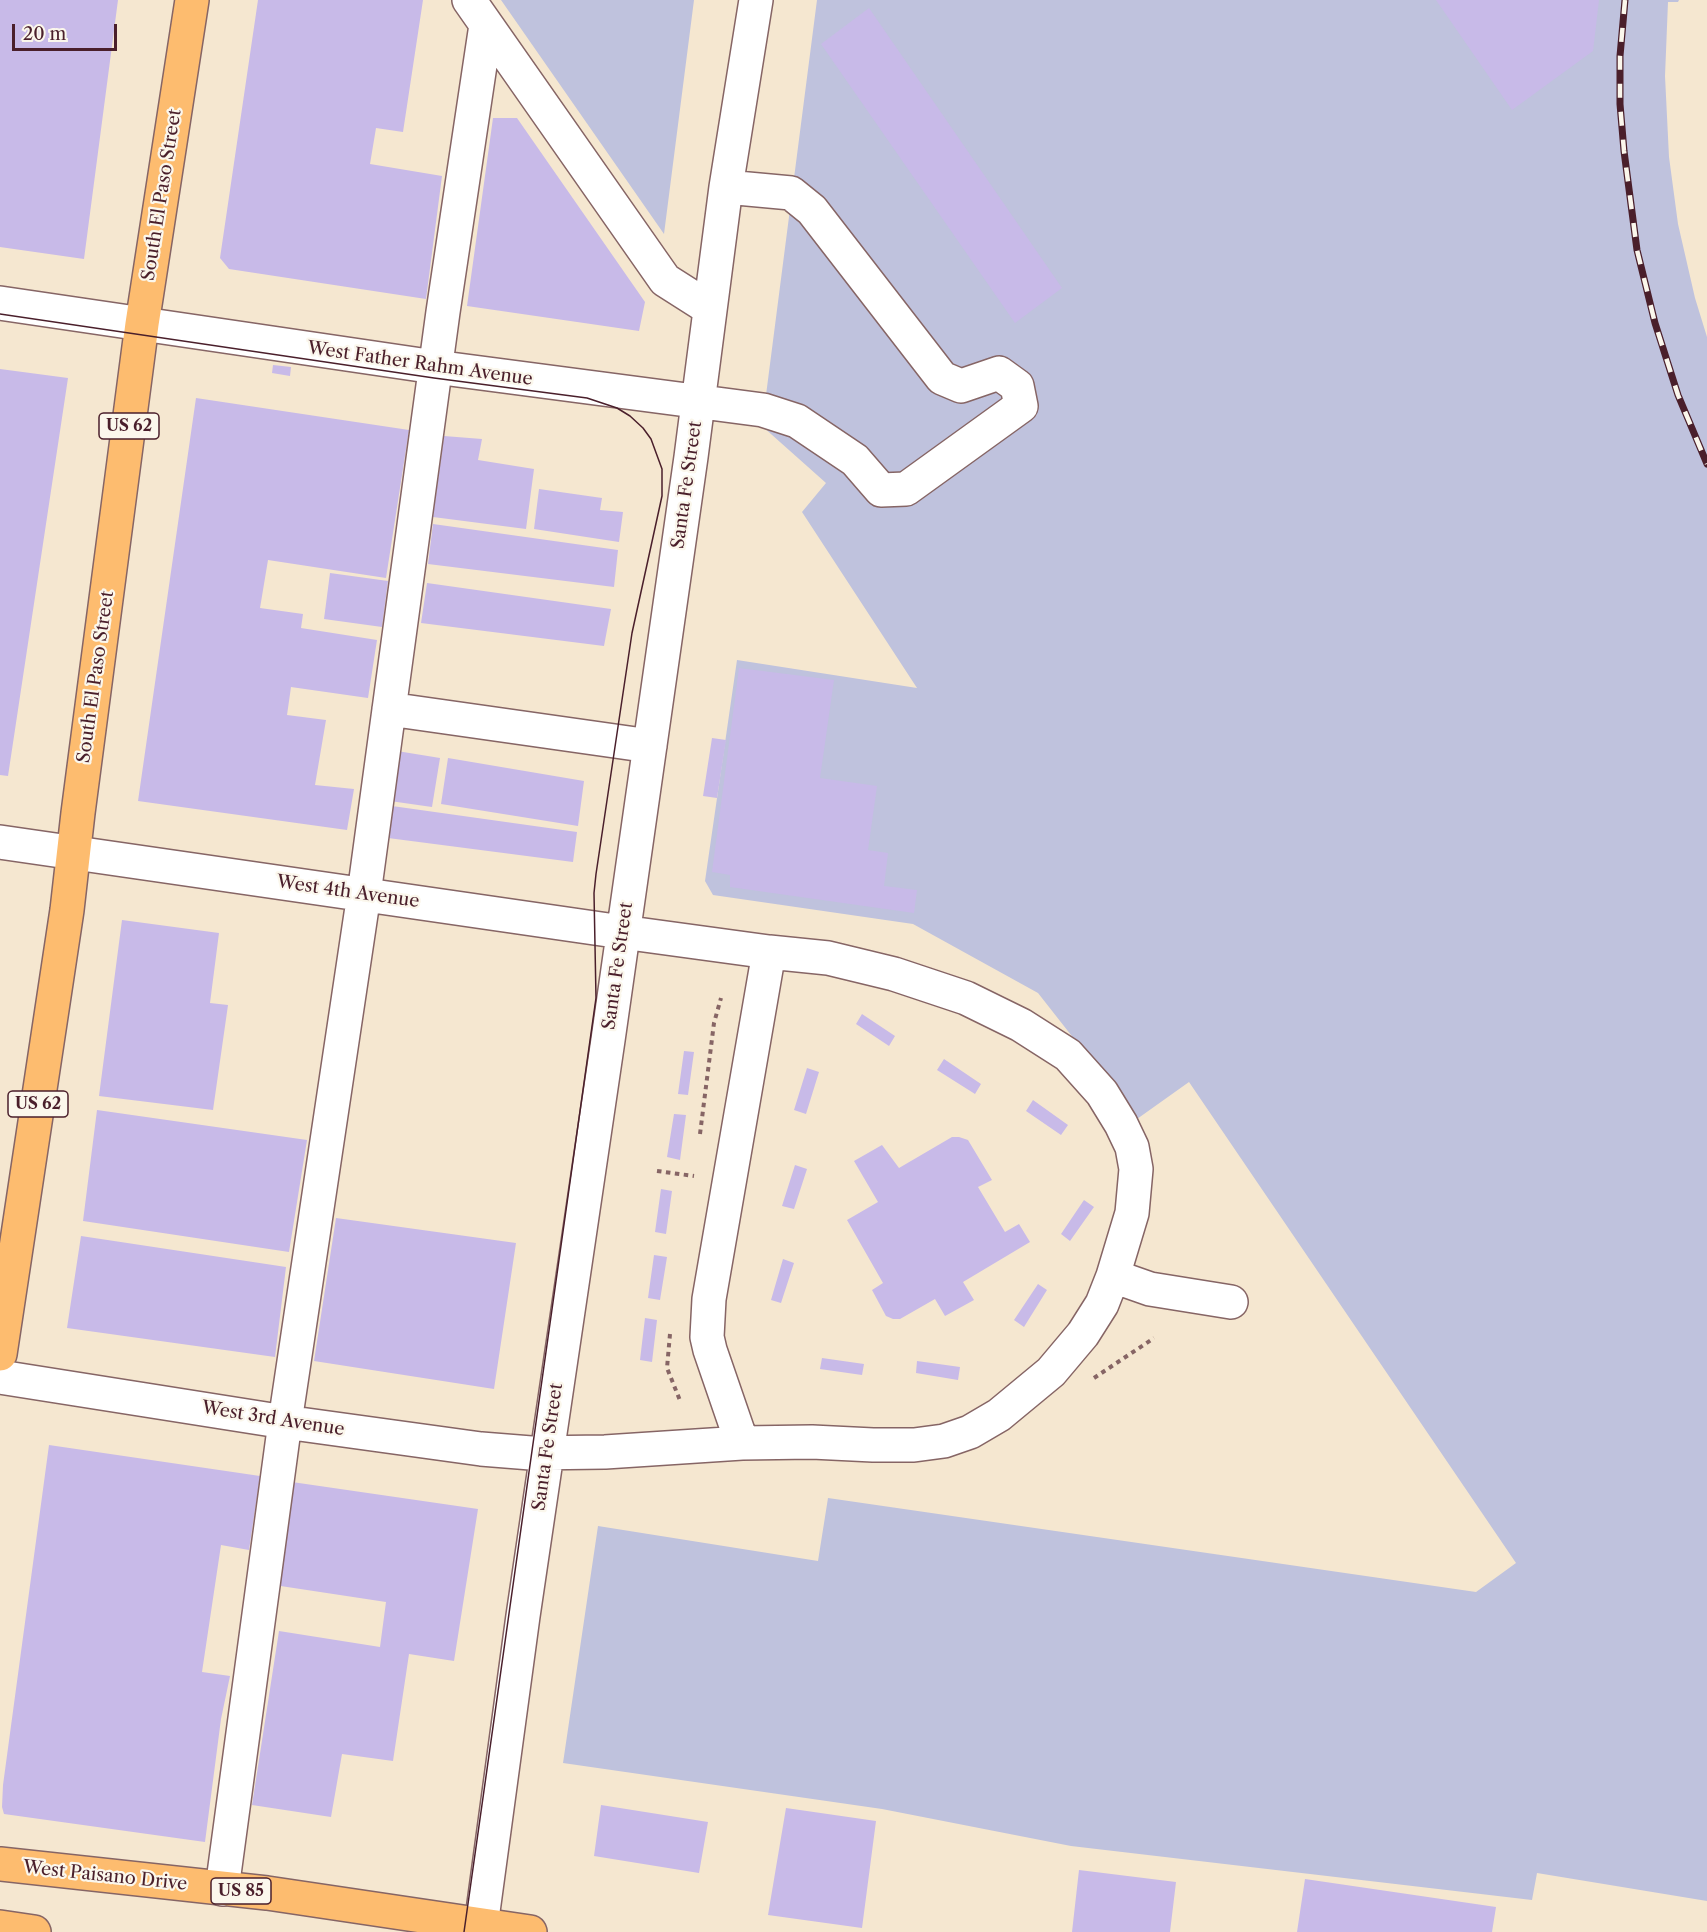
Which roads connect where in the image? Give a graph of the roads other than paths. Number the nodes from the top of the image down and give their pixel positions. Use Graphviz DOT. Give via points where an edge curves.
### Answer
graph roads {
  1 [pos="192,0"];
  2 [pos="756,0"];
  3 [pos="478,13"];
  4 [pos="726,187"];
  5 [pos="0,303"];
  6 [pos="709,308"];
  7 [pos="142,324"];
  8 [pos="435,367"];
  9 [pos="698,403"];
  10 [pos="389,709"];
  11 [pos="650,746"];
  12 [pos="0,842"];
  13 [pos="73,854"];
  14 [pos="364,894"];
  15 [pos="622,932"];
  16 [pos="769,952"];
  17 [pos="1113,1276"];
  18 [pos="1231,1302"];
  19 [pos="0,1354"];
  20 [pos="0,1377"];
  21 [pos="285,1422"];
  22 [pos="742,1443"];
  23 [pos="547,1454"];
  24 [pos="0,1864"];
  25 [pos="222,1889"];
  26 [pos="0,1927"];
  27 [pos="480,1929"];
  28 [pos="34,1932"];
  29 [pos="530,1932"];
  1 -- 7 [label="main road, South El Paso Street / US 62"];
  2 -- 4 [label="street, Santa Fe Street"];
  3 -- 6 [label="street" via="665,280"];
  3 -- 8 [label="street"];
  4 -- 6 [label="street, Santa Fe Street"];
  4 -- 9 [label="street, West Father Rahm Avenue" via="791,193 812,210 942,378 961,386 999,373 1017,386 1021,406 906,489 881,490 855,460 796,421 763,410"];
  5 -- 7 [label="street, West Father Rahm Avenue"];
  6 -- 9 [label="street, Santa Fe Street"];
  7 -- 8 [label="street, West Father Rahm Avenue"];
  7 -- 13 [label="main road, South El Paso Street / US 62"];
  8 -- 9 [label="street, West Father Rahm Avenue"];
  8 -- 10 [label="street"];
  9 -- 11 [label="street, Santa Fe Street"];
  10 -- 11 [label="street"];
  10 -- 14 [label="street"];
  11 -- 15 [label="street, Santa Fe Street"];
  12 -- 13 [label="street, West 4th Avenue"];
  13 -- 14 [label="street, West 4th Avenue"];
  13 -- 19 [label="main road, South El Paso Street / US 62"];
  14 -- 15 [label="street, West 4th Avenue"];
  14 -- 21 [label="street"];
  15 -- 16 [label="street, West 4th Avenue"];
  15 -- 23 [label="street, Santa Fe Street"];
  16 -- 17 [label="street, West 4th Avenue" via="847,962 966,998 1068,1055 1102,1093 1121,1124 1136,1169 1132,1213"];
  16 -- 22 [label="street" via="709,1299 707,1337"];
  17 -- 18 [label="street" via="1150,1289"];
  17 -- 22 [label="street, West 3rd Avenue" via="1102,1304 1083,1334 1051,1372 999,1415 970,1432 944,1441 914,1444"];
  20 -- 21 [label="street, West 3rd Avenue"];
  21 -- 23 [label="street, West 3rd Avenue" via="481,1449"];
  21 -- 25 [label="street"];
  22 -- 23 [label="street, West 3rd Avenue"];
  23 -- 27 [label="street, Santa Fe Street"];
  24 -- 25 [label="main road, West Paisano Drive / US 85"];
  25 -- 27 [label="main road, West Paisano Drive / US 85"];
  26 -- 28 [label="main road"];
  27 -- 29 [label="main road, West Paisano Drive / US 85"];
}
